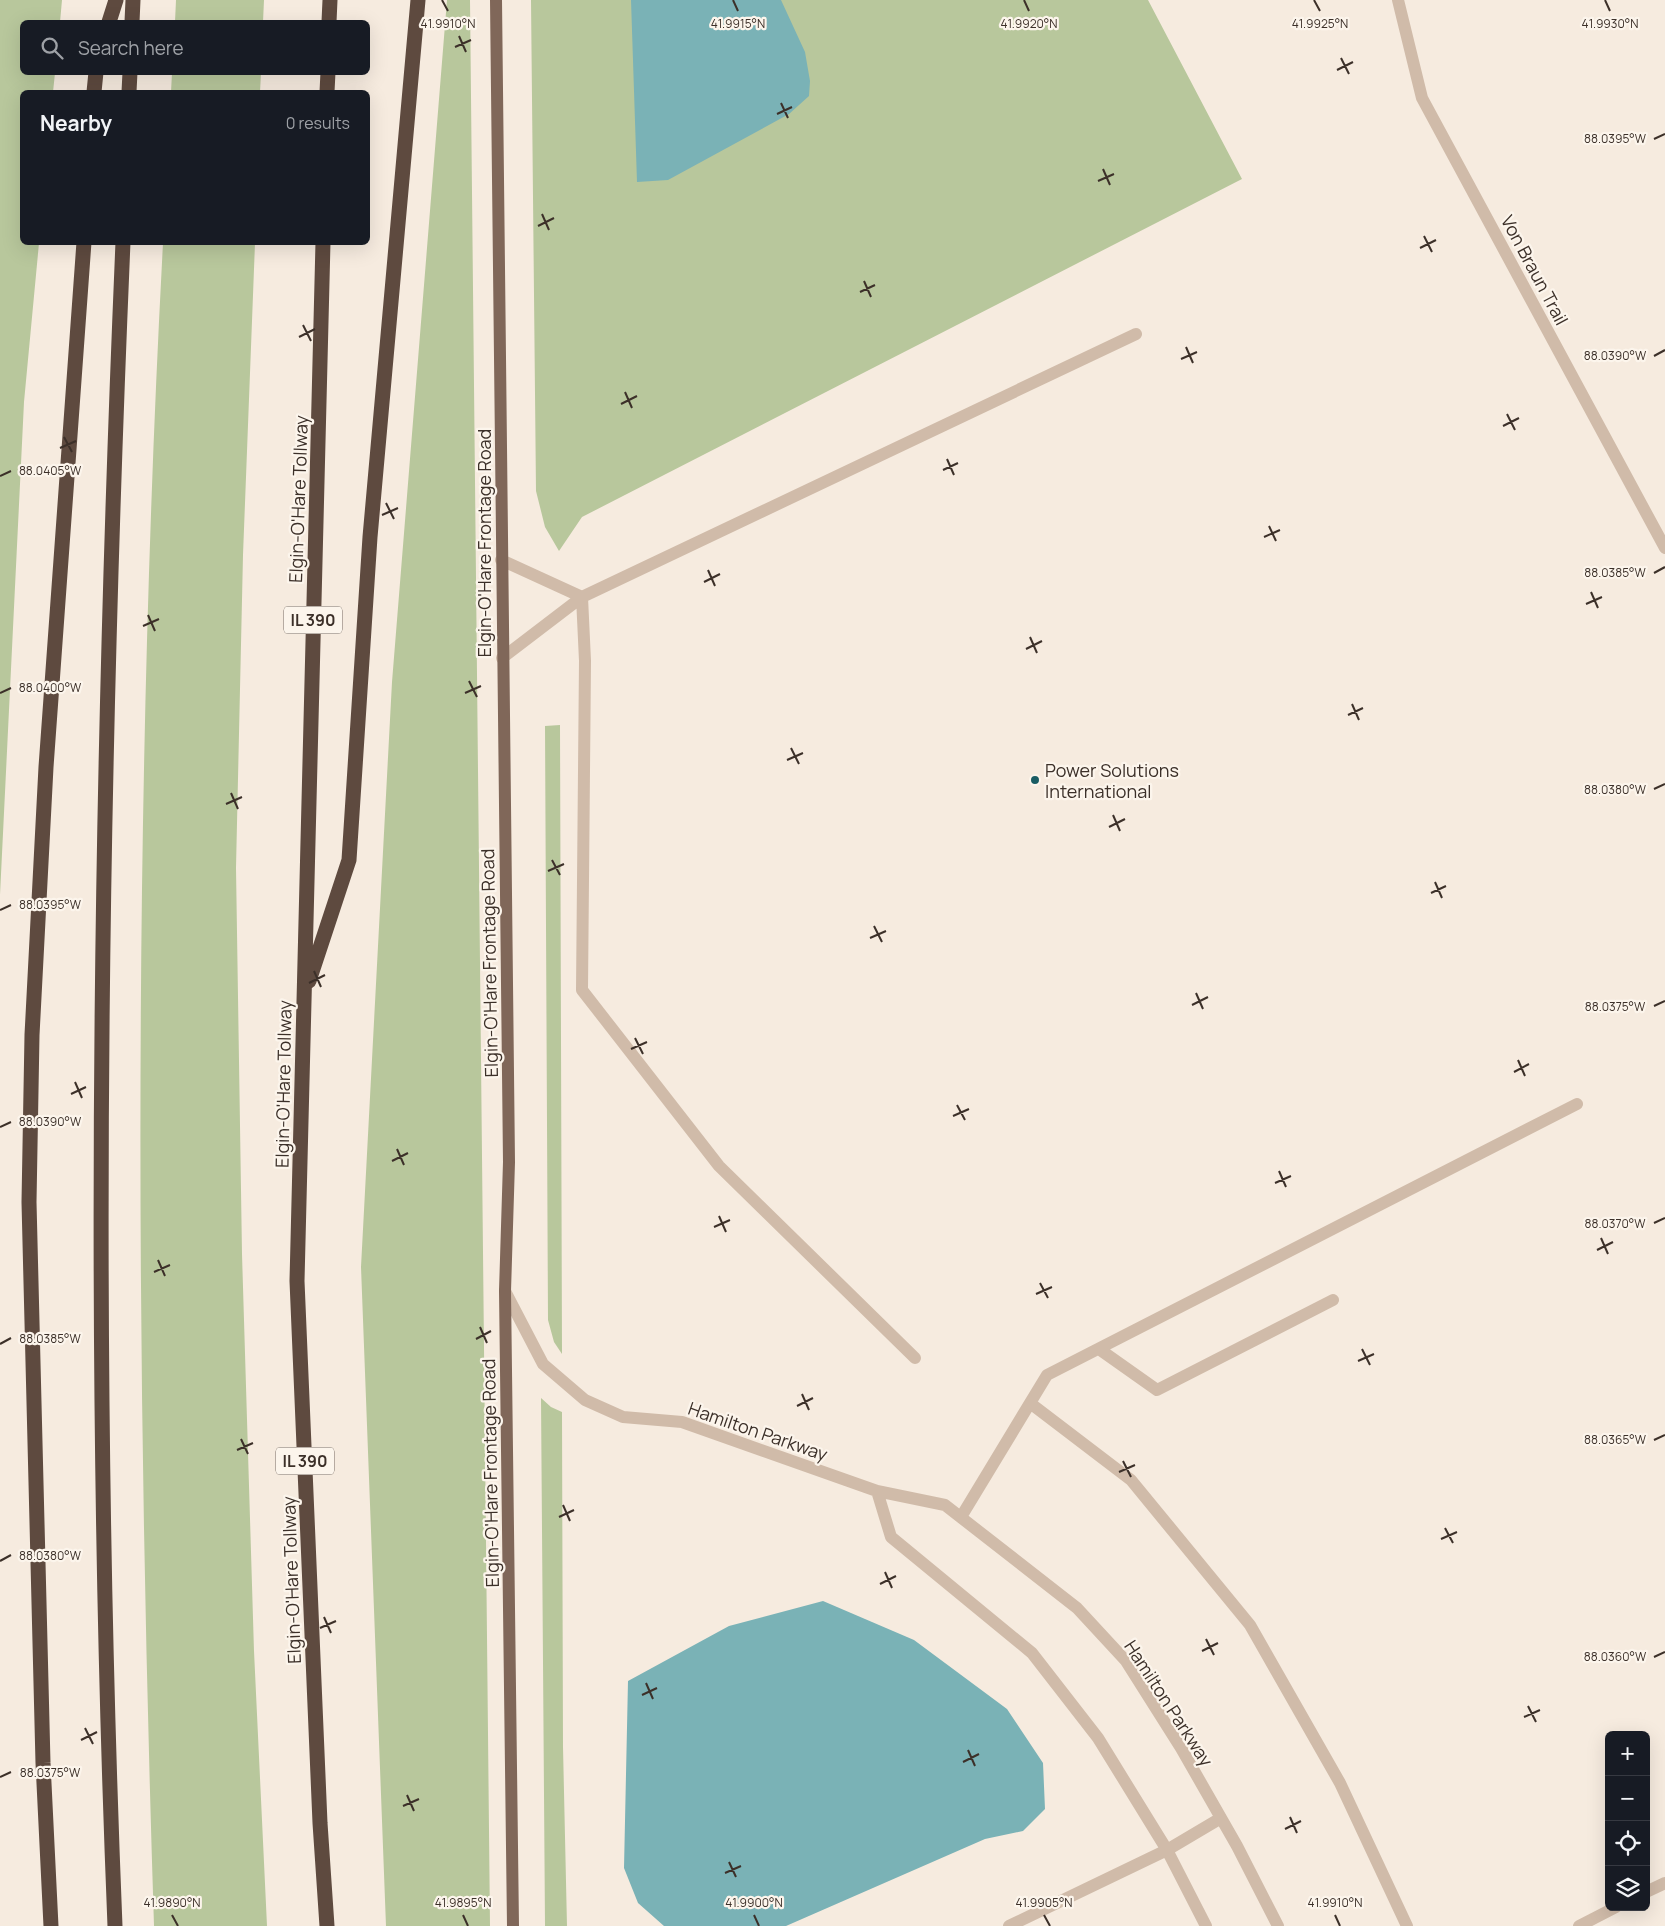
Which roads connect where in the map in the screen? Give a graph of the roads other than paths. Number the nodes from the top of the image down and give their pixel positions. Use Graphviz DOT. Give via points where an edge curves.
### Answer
graph roads {
  1 [pos="116,0"];
  2 [pos="133,0"];
  3 [pos="330,0"];
  4 [pos="418,0"];
  5 [pos="496,0"];
  6 [pos="1398,0"];
  7 [pos="110,20"];
  8 [pos="132,20"];
  9 [pos="329,20"];
  10 [pos="96,75"];
  11 [pos="130,75"];
  12 [pos="328,75"];
  13 [pos="94,90"];
  14 [pos="129,90"];
  15 [pos="328,90"];
  16 [pos="84,245"];
  17 [pos="123,245"];
  18 [pos="324,245"];
  19 [pos="1136,334"];
  20 [pos="1665,548"];
  21 [pos="501,560"];
  22 [pos="582,598"];
  23 [pos="502,658"];
  24 [pos="304,997"];
  25 [pos="1577,1104"];
  26 [pos="505,1291"];
  27 [pos="1333,1300"];
  28 [pos="1099,1349"];
  29 [pos="915,1358"];
  30 [pos="1030,1403"];
  31 [pos="877,1491"];
  32 [pos="961,1517"];
  33 [pos="1221,1818"];
  34 [pos="1167,1850"];
  35 [pos="1665,1882"];
  36 [pos="1650,1890"];
  37 [pos="1608,1911"];
  38 [pos="51,1926"];
  39 [pos="115,1926"];
  40 [pos="327,1926"];
  41 [pos="513,1926"];
  42 [pos="1009,1926"];
  43 [pos="1206,1926"];
  44 [pos="1278,1926"];
  45 [pos="1407,1926"];
  46 [pos="1579,1926"];
  1 -- 7 [label="highway"];
  2 -- 8 [label="highway"];
  3 -- 9 [label="highway"];
  4 -- 24 [label="highway" via="370,537 349,860"];
  5 -- 21 [label="main road, Elgin-O'Hare Frontage Road"];
  6 -- 20 [label="street, Von Braun Trail" via="1422,98"];
  10 -- 13 [label="highway"];
  11 -- 14 [label="highway"];
  12 -- 15 [label="highway"];
  16 -- 38 [label="highway" via="46,767 32,1035 29,1202 43,1763"];
  17 -- 39 [label="highway" via="113,487 104,887 101,1292 108,1765"];
  18 -- 24 [label="highway, Elgin-O'Hare Tollway / IL 390"];
  19 -- 22 [label="street"];
  21 -- 22 [label="street"];
  21 -- 23 [label="main road, Elgin-O'Hare Frontage Road"];
  22 -- 23 [label="street"];
  22 -- 29 [label="street" via="585,661 582,990 719,1166"];
  23 -- 26 [label="main road, Elgin-O'Hare Frontage Road" via="509,1162"];
  24 -- 40 [label="highway, Elgin-O'Hare Tollway / IL 390" via="297,1281"];
  25 -- 28 [label="street"];
  26 -- 31 [label="street, Hamilton Parkway" via="543,1364 585,1400 623,1417 682,1422"];
  26 -- 41 [label="main road, Elgin-O'Hare Frontage Road"];
  27 -- 28 [label="street" via="1157,1390"];
  28 -- 30 [label="street" via="1047,1375"];
  30 -- 32 [label="street"];
  30 -- 45 [label="street" via="1131,1480 1250,1625 1340,1783"];
  31 -- 32 [label="street, Hamilton Parkway" via="945,1505"];
  31 -- 34 [label="street" via="890,1537 1032,1653 1098,1738"];
  32 -- 33 [label="street, Hamilton Parkway" via="1077,1608 1126,1661"];
  33 -- 34 [label="street"];
  33 -- 44 [label="street, Hamilton Parkway"];
  34 -- 42 [label="street"];
  34 -- 43 [label="street"];
  35 -- 36 [label="street"];
  37 -- 46 [label="street"];
}
